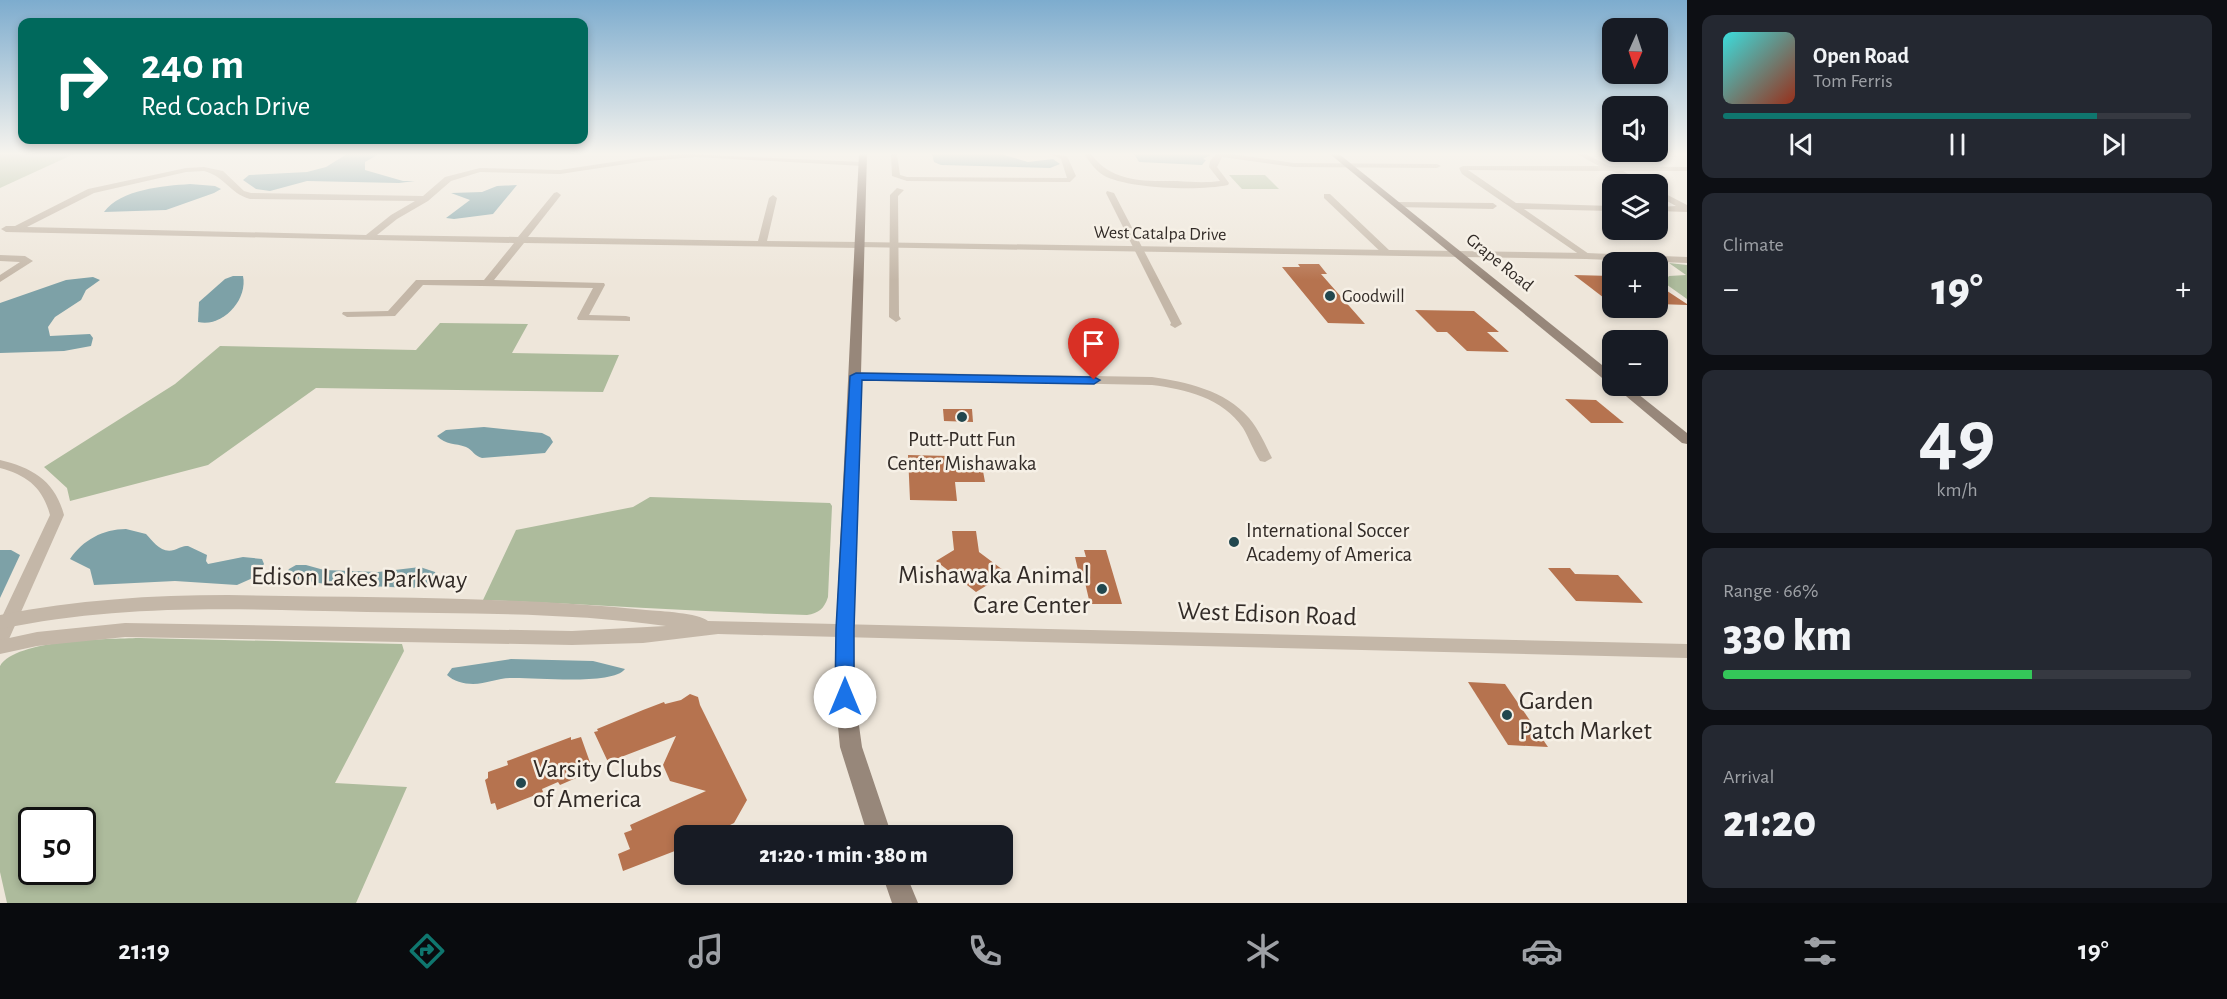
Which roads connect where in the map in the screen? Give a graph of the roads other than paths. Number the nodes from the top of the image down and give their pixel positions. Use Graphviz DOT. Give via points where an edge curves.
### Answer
graph roads {
  1 [pos="80,196"];
  2 [pos="295,196"];
  3 [pos="429,196"];
  4 [pos="555,196"];
  5 [pos="862,196"];
  6 [pos="894,196"];
  7 [pos="1112,196"];
  8 [pos="1328,196"];
  9 [pos="1387,196"];
  10 [pos="1500,196"];
  11 [pos="773,198"];
  12 [pos="425,199"];
  13 [pos="1668,199"];
  14 [pos="1398,205"];
  15 [pos="1493,206"];
  16 [pos="1516,207"];
  17 [pos="1602,208"];
  18 [pos="1668,209"];
  19 [pos="1687,209"];
  20 [pos="368,238"];
  21 [pos="521,240"];
  22 [pos="762,244"];
  23 [pos="861,245"];
  24 [pos="895,246"];
  25 [pos="1139,250"];
  26 [pos="1387,253"];
  27 [pos="1460,254"];
  28 [pos="1586,256"];
  29 [pos="0,258"];
  30 [pos="1687,258"];
  31 [pos="0,279"];
  32 [pos="487,284"];
  33 [pos="347,314"];
  34 [pos="626,319"];
  35 [pos="896,319"];
  36 [pos="1175,325"];
  37 [pos="1602,371"];
  38 [pos="856,376"];
  39 [pos="1632,396"];
  40 [pos="1687,440"];
  41 [pos="1265,458"];
  42 [pos="0,464"];
  43 [pos="5,620"];
  44 [pos="718,627"];
  45 [pos="845,629"];
  46 [pos="0,639"];
  47 [pos="0,647"];
  48 [pos="1687,651"];
  49 [pos="876,825"];
  50 [pos="898,885"];
  51 [pos="905,903"];
  1 -- 20 [label="street" via="11,229"];
  2 -- 12 [label="street"];
  3 -- 12 [label="street"];
  4 -- 21 [label="street"];
  5 -- 23 [label="main road"];
  6 -- 24 [label="street"];
  7 -- 25 [label="street"];
  8 -- 26 [label="street"];
  9 -- 14 [label="main road, Grape Road"];
  10 -- 16 [label="street"];
  11 -- 22 [label="street"];
  12 -- 20 [label="street"];
  13 -- 19 [label="street"];
  14 -- 15 [label="street"];
  14 -- 27 [label="main road, Grape Road"];
  16 -- 17 [label="street"];
  16 -- 28 [label="street"];
  18 -- 19 [label="street"];
  20 -- 21 [label="street"];
  21 -- 22 [label="street"];
  21 -- 32 [label="street"];
  22 -- 23 [label="street"];
  23 -- 24 [label="street, West Catalpa Drive"];
  23 -- 38 [label="main road"];
  24 -- 25 [label="street, West Catalpa Drive"];
  24 -- 35 [label="street"];
  25 -- 26 [label="street, West Catalpa Drive"];
  25 -- 36 [label="street"];
  26 -- 27 [label="street, West Catalpa Drive"];
  27 -- 28 [label="street, West Catalpa Drive"];
  27 -- 37 [label="main road, Grape Road"];
  28 -- 30 [label="street, West Catalpa Drive"];
  29 -- 31 [label="street" via="28,261"];
  32 -- 33 [label="street" via="420,282 392,314"];
  32 -- 34 [label="street" via="600,285 582,318"];
  38 -- 41 [label="street" via="1170,383 1211,396 1233,409"];
  38 -- 45 [label="main road"];
  39 -- 40 [label="main road"];
  42 -- 43 [label="street" via="39,480 50,492 57,515"];
  43 -- 44 [label="street, Edison Lakes Parkway" via="89,606 171,600 581,610"];
  43 -- 46 [label="street"];
  44 -- 45 [label="street, Edison Lakes Parkway"];
  44 -- 47 [label="street, Edison Lakes Parkway" via="643,636 572,638 125,630"];
  45 -- 48 [label="street, West Edison Road"];
  45 -- 49 [label="main road" via="845,697 851,747"];
  50 -- 51 [label="main road"];
}
